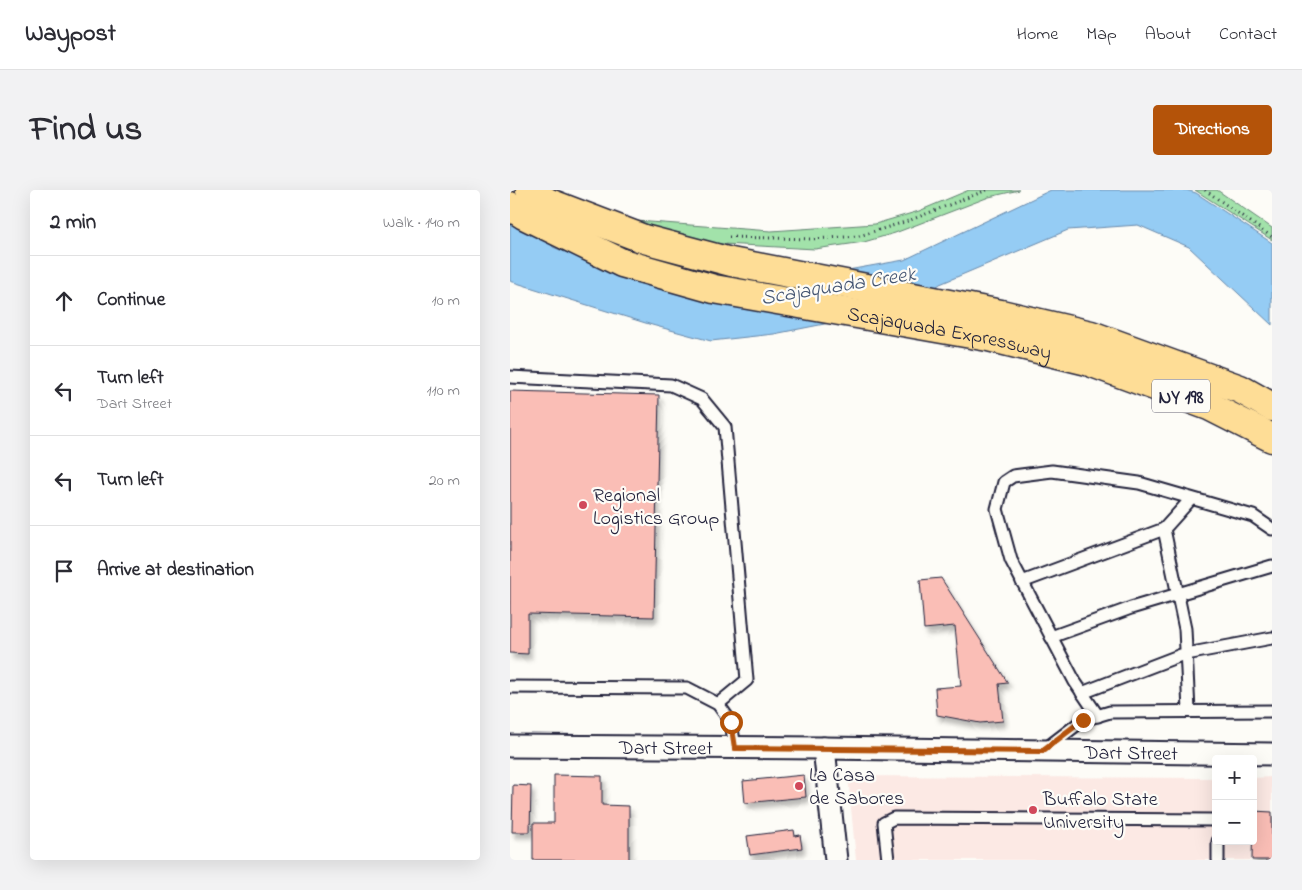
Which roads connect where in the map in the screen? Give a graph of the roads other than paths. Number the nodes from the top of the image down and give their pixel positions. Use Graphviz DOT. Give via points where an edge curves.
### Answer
graph roads {
  1 [pos="530,190"];
  2 [pos="510,206"];
  3 [pos="510,377"];
  4 [pos="1272,407"];
  5 [pos="1272,438"];
  6 [pos="1191,499"];
  7 [pos="1272,528"];
  8 [pos="1164,529"];
  9 [pos="1272,566"];
  10 [pos="1022,582"];
  11 [pos="1177,594"];
  12 [pos="1051,638"];
  13 [pos="1272,638"];
  14 [pos="1186,655"];
  15 [pos="510,687"];
  16 [pos="1082,693"];
  17 [pos="718,704"];
  18 [pos="1272,711"];
  19 [pos="1189,712"];
  20 [pos="1098,716"];
  21 [pos="510,746"];
  22 [pos="735,748"];
  23 [pos="824,748"];
  24 [pos="1042,751"];
  25 [pos="1272,754"];
  26 [pos="1212,755"];
  27 [pos="1256,755"];
  28 [pos="1212,820"];
  29 [pos="1218,845"];
  30 [pos="836,860"];
  31 [pos="888,860"];
  32 [pos="1218,860"];
  1 -- 4 [label="highway, Scajaquada Expressway / NY 198" via="547,202 644,239 731,262 1001,314 1091,335 1240,389"];
  2 -- 5 [label="highway, Scajaquada Expressway / NY 198" via="622,263 714,289 988,338 1087,361 1209,406"];
  3 -- 17 [label="lane" via="671,384 702,399 725,427 747,680"];
  6 -- 7 [label="lane" via="1253,516"];
  6 -- 8 [label="lane"];
  6 -- 10 [label="lane" via="1139,483 1052,471 1013,476 1004,482 997,509 1011,560"];
  8 -- 10 [label="lane"];
  8 -- 11 [label="lane"];
  9 -- 11 [label="lane"];
  10 -- 12 [label="lane"];
  11 -- 12 [label="lane"];
  11 -- 14 [label="lane" via="1185,629"];
  12 -- 16 [label="lane"];
  13 -- 14 [label="lane"];
  14 -- 16 [label="lane"];
  14 -- 19 [label="lane"];
  15 -- 17 [label="lane" via="687,688"];
  16 -- 20 [label="lane"];
  17 -- 22 [label="lane" via="731,722"];
  18 -- 19 [label="lane"];
  19 -- 20 [label="lane" via="1110,712"];
  20 -- 24 [label="lane" via="1083,720"];
  21 -- 22 [label="street, Dart Street"];
  22 -- 23 [label="street, Dart Street"];
  23 -- 24 [label="street, Dart Street"];
  23 -- 30 [label="street"];
  24 -- 26 [label="street, Dart Street"];
  25 -- 27 [label="street, Dart Street"];
  28 -- 31 [label="lane" via="894,818 884,823"];
  29 -- 32 [label="lane"];
}
